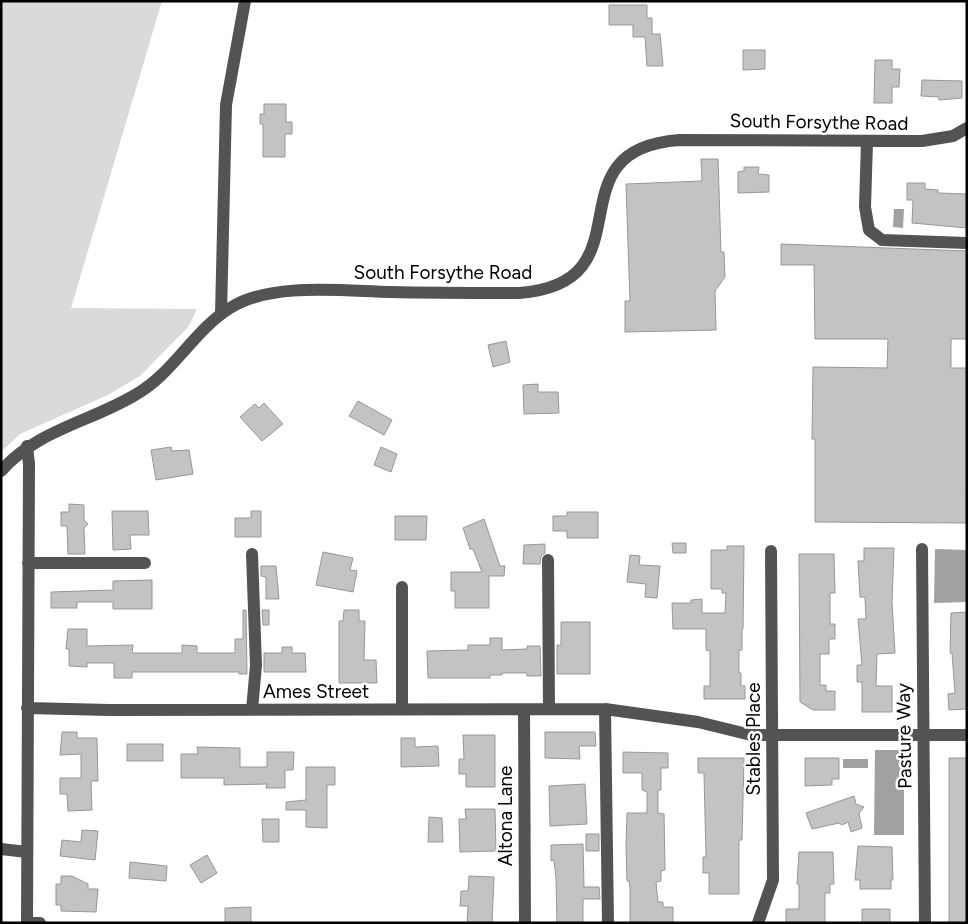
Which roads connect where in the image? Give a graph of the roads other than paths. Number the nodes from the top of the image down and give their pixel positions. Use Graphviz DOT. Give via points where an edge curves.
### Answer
graph roads {
  1 [pos="245,1"];
  2 [pos="967,128"];
  3 [pos="867,142"];
  4 [pos="967,243"];
  5 [pos="221,314"];
  6 [pos="27,446"];
  7 [pos="1,471"];
  8 [pos="922,549"];
  9 [pos="771,552"];
  10 [pos="252,554"];
  11 [pos="548,560"];
  12 [pos="145,562"];
  13 [pos="28,563"];
  14 [pos="402,587"];
  15 [pos="27,708"];
  16 [pos="402,709"];
  17 [pos="549,709"];
  18 [pos="605,709"];
  19 [pos="252,710"];
  20 [pos="524,710"];
  21 [pos="772,735"];
  22 [pos="922,735"];
  23 [pos="967,735"];
  24 [pos="1,849"];
  25 [pos="27,852"];
  26 [pos="27,923"];
  27 [pos="40,923"];
  28 [pos="525,923"];
  29 [pos="608,923"];
  30 [pos="758,923"];
  31 [pos="925,923"];
  1 -- 5 [label="street" via="226,105"];
  2 -- 3 [label="street, South Forsythe Road" via="953,136 934,140"];
  3 -- 4 [label="street" via="865,207 869,230 882,240"];
  3 -- 5 [label="street, South Forsythe Road" via="690,139 641,147 622,159 610,176 594,243 585,263 566,282 550,289 519,293 289,292 251,298"];
  5 -- 6 [label="street, South Forsythe Road" via="204,328 169,368 137,395"];
  6 -- 7 [label="street, South Forsythe Road"];
  6 -- 13 [label="street"];
  8 -- 22 [label="street, Pasture Way"];
  9 -- 21 [label="street, Stables Place"];
  10 -- 19 [label="street" via="256,666"];
  11 -- 17 [label="street"];
  12 -- 13 [label="street"];
  13 -- 15 [label="street"];
  14 -- 16 [label="street"];
  15 -- 19 [label="street, Ames Street"];
  15 -- 25 [label="street"];
  16 -- 19 [label="street, Ames Street"];
  16 -- 20 [label="street, Ames Street"];
  17 -- 18 [label="street, Ames Street"];
  17 -- 20 [label="street, Ames Street"];
  18 -- 21 [label="street, Ames Street" via="698,722 751,735"];
  18 -- 29 [label="street"];
  20 -- 28 [label="street, Altona Lane"];
  21 -- 22 [label="street, Ames Street"];
  21 -- 30 [label="street, Stables Place" via="773,880"];
  22 -- 23 [label="street, Ames Street"];
  22 -- 31 [label="street, Pasture Way"];
  24 -- 25 [label="street"];
  25 -- 26 [label="street"];
  26 -- 27 [label="street"];
}
